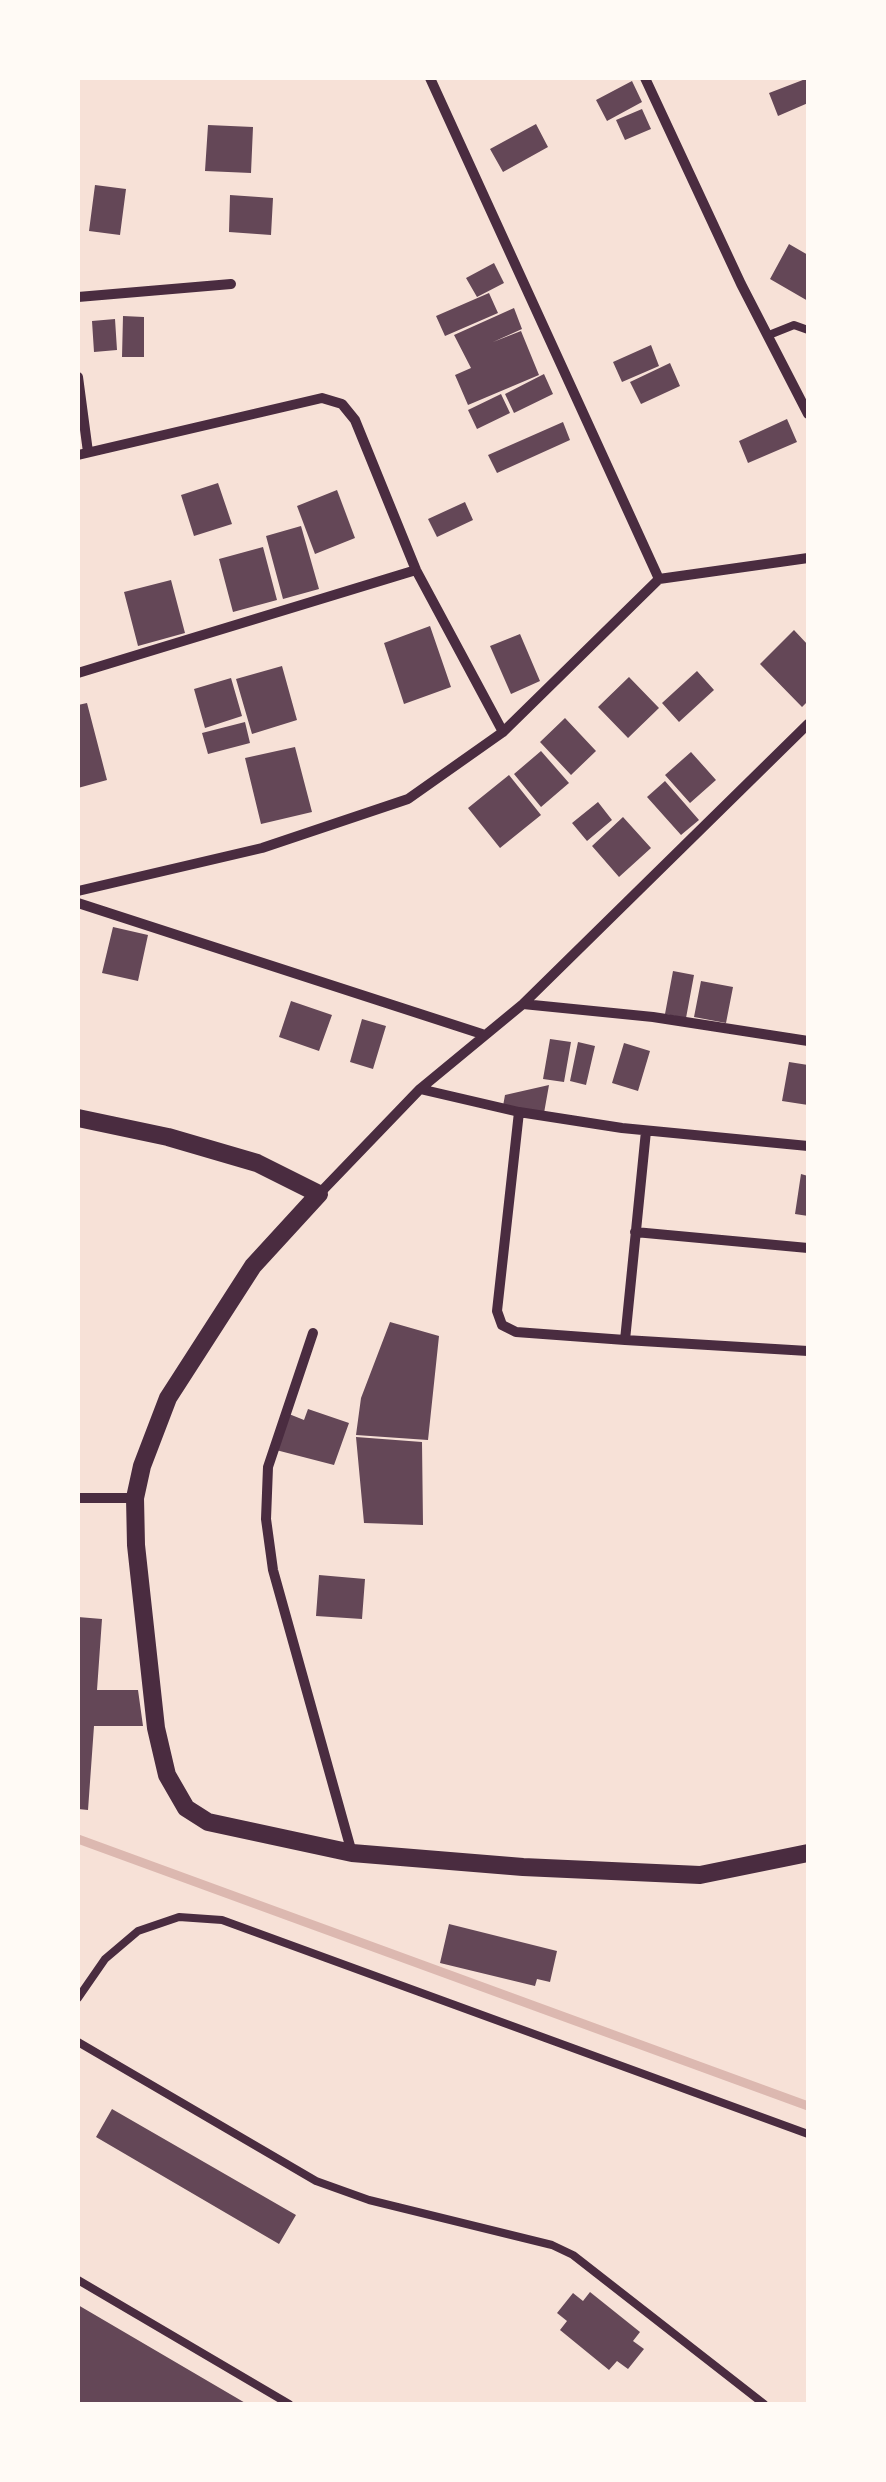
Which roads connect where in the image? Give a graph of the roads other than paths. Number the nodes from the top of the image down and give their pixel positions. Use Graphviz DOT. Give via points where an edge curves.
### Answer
graph roads {
  1 [pos="430,78"];
  2 [pos="645,78"];
  3 [pos="231,284"];
  4 [pos="78,297"];
  5 [pos="808,330"];
  6 [pos="769,335"];
  7 [pos="78,377"];
  8 [pos="808,414"];
  9 [pos="83,453"];
  10 [pos="808,558"];
  11 [pos="416,570"];
  12 [pos="659,579"];
  13 [pos="78,673"];
  14 [pos="808,724"];
  15 [pos="502,732"];
  16 [pos="78,891"];
  17 [pos="78,903"];
  18 [pos="523,1004"];
  19 [pos="482,1034"];
  20 [pos="808,1041"];
  21 [pos="420,1088"];
  22 [pos="520,1112"];
  23 [pos="78,1118"];
  24 [pos="646,1130"];
  25 [pos="808,1146"];
  26 [pos="320,1194"];
  27 [pos="635,1232"];
  28 [pos="808,1248"];
  29 [pos="313,1333"];
  30 [pos="625,1340"];
  31 [pos="808,1351"];
  32 [pos="78,1498"];
  33 [pos="135,1498"];
  34 [pos="352,1853"];
  35 [pos="808,1853"];
  36 [pos="78,1998"];
  37 [pos="78,2042"];
  38 [pos="808,2134"];
  39 [pos="78,2280"];
  40 [pos="289,2404"];
  41 [pos="764,2404"];
  1 -- 12 [label="street"];
  2 -- 6 [label="street"];
  3 -- 4 [label="street"];
  5 -- 6 [label="lane" via="794,325"];
  6 -- 8 [label="street"];
  7 -- 9 [label="street"];
  9 -- 11 [label="street" via="322,398 342,404 356,420"];
  10 -- 12 [label="street"];
  11 -- 13 [label="street"];
  11 -- 15 [label="street"];
  12 -- 15 [label="street"];
  14 -- 18 [label="street"];
  15 -- 16 [label="street" via="408,799 262,848"];
  17 -- 19 [label="street"];
  18 -- 19 [label="street"];
  18 -- 20 [label="street"];
  19 -- 21 [label="street"];
  21 -- 22 [label="street"];
  21 -- 26 [label="street"];
  22 -- 24 [label="street"];
  22 -- 30 [label="street" via="497,1312 502,1325 516,1332"];
  23 -- 26 [label="street" via="257,1163"];
  24 -- 25 [label="street"];
  24 -- 27 [label="street"];
  26 -- 33 [label="street" via="253,1266 168,1398"];
  27 -- 28 [label="street"];
  27 -- 30 [label="street"];
  29 -- 34 [label="street" via="268,1467 266,1519 273,1570"];
  30 -- 31 [label="street"];
  32 -- 33 [label="street"];
  33 -- 34 [label="street" via="156,1728 176,1795 208,1822"];
  34 -- 35 [label="street" via="700,1875"];
  36 -- 38 [label="lane" via="104,1958 138,1930 179,1917 222,1920"];
  37 -- 41 [label="lane" via="316,2181 562,2249"];
  39 -- 40 [label="lane"];
}
